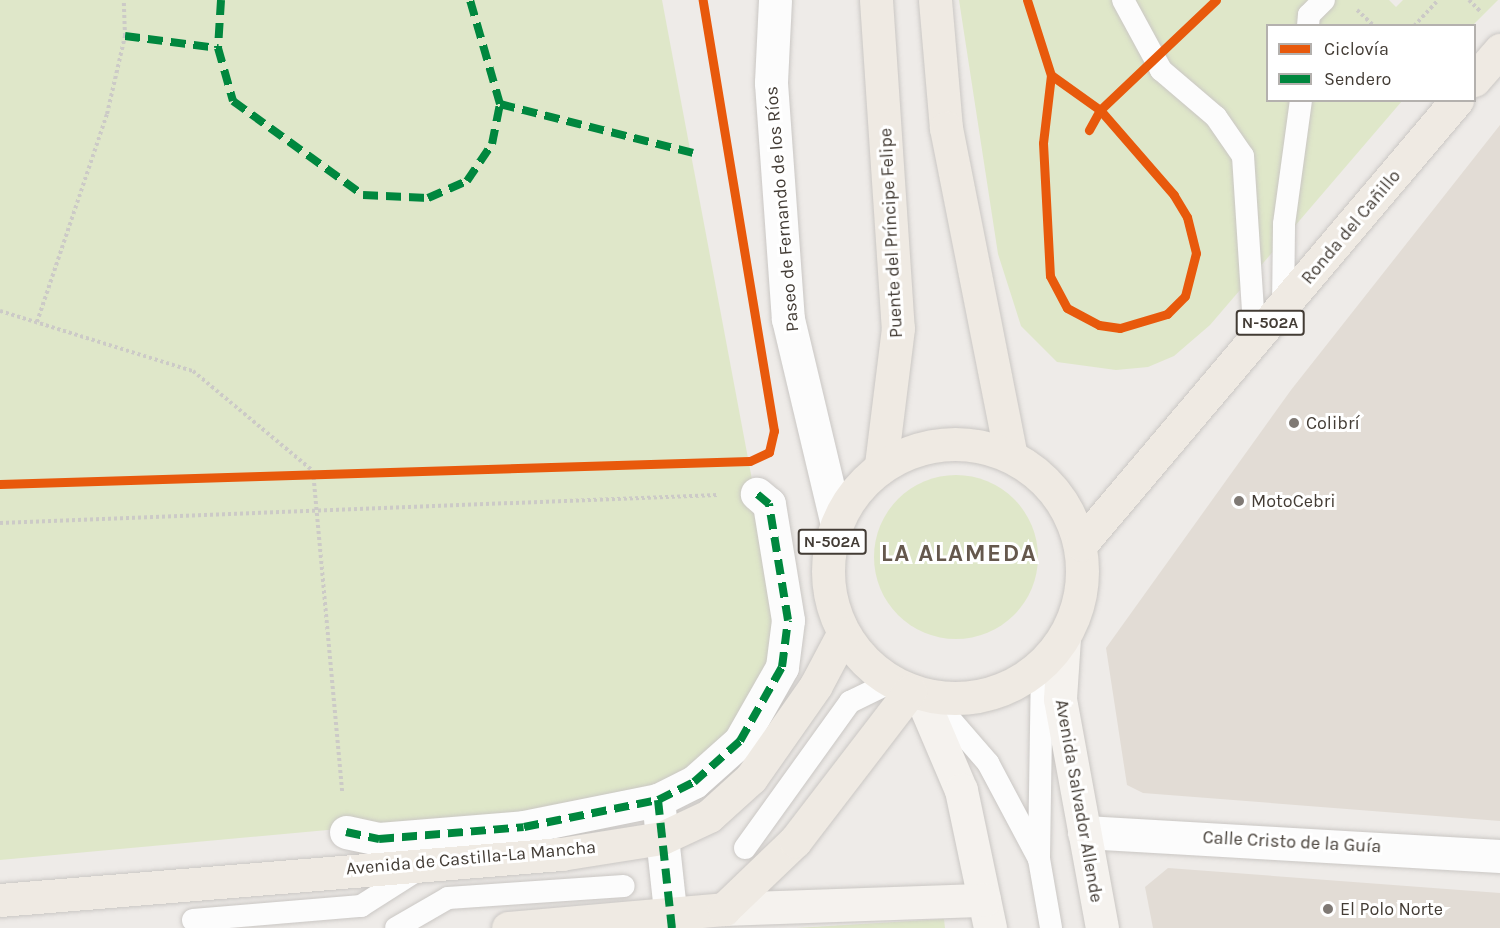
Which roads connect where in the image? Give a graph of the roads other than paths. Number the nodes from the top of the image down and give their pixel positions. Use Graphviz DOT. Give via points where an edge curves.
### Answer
graph roads {
  1 [pos="775,0"];
  2 [pos="876,0"];
  3 [pos="935,0"];
  4 [pos="1123,0"];
  5 [pos="1324,0"];
  6 [pos="1308,24"];
  7 [pos="1500,50"];
  8 [pos="1476,78"];
  9 [pos="1301,102"];
  10 [pos="1456,102"];
  11 [pos="1283,309"];
  12 [pos="1255,341"];
  13 [pos="1011,455"];
  14 [pos="881,465"];
  15 [pos="757,494"];
  16 [pos="836,521"];
  17 [pos="1081,544"];
  18 [pos="843,634"];
  19 [pos="1064,638"];
  20 [pos="1042,665"];
  21 [pos="913,691"];
  22 [pos="658,800"];
  23 [pos="346,832"];
  24 [pos="1084,832"];
  25 [pos="662,838"];
  26 [pos="745,849"];
  27 [pos="1500,856"];
  28 [pos="1039,859"];
  29 [pos="430,861"];
  30 [pos="624,886"];
  31 [pos="0,900"];
  32 [pos="724,909"];
  33 [pos="987,914"];
  34 [pos="193,920"];
  35 [pos="672,921"];
  36 [pos="396,928"];
  37 [pos="508,928"];
  38 [pos="1051,928"];
  39 [pos="1102,928"];
  1 -- 16 [label="street, Paseo de Fernando de los Ríos" via="771,83 788,319"];
  2 -- 14 [label="main road, Puente del Príncipe Felipe" via="891,172 898,328"];
  3 -- 13 [label="main road" via="946,128"];
  4 -- 12 [label="lane" via="1155,59 1216,117 1243,156"];
  5 -- 6 [label="lane" via="1309,15"];
  7 -- 8 [label="main road"];
  9 -- 11 [label="lane" via="1284,225"];
  10 -- 11 [label="main road, Ronda del Cañillo / N-502A"];
  11 -- 12 [label="main road, Ronda del Cañillo / N-502A"];
  12 -- 17 [label="main road, Ronda del Cañillo / N-502A"];
  13 -- 14 [label="main road, N-502A" via="967,442 922,446"];
  13 -- 17 [label="main road, N-502A" via="1043,477 1068,507"];
  14 -- 16 [label="main road, N-502A" via="855,490"];
  15 -- 22 [label="street" via="769,504 788,620 782,667 740,741 694,782"];
  16 -- 18 [label="main road, N-502A" via="827,578"];
  17 -- 19 [label="main road, N-502A" via="1082,593"];
  18 -- 21 [label="main road, N-502A" via="864,661"];
  18 -- 25 [label="main road, Avenida de Castilla-La Mancha" via="816,685 751,778 710,816"];
  19 -- 20 [label="main road, N-502A"];
  19 -- 24 [label="main road, Avenida Salvador Allende" via="1060,699"];
  20 -- 21 [label="main road, N-502A" via="1013,685 980,696"];
  20 -- 28 [label="lane"];
  21 -- 26 [label="lane" via="850,702"];
  21 -- 28 [label="lane" via="988,763"];
  21 -- 32 [label="main road" via="795,841"];
  21 -- 33 [label="main road" via="961,790"];
  22 -- 23 [label="street" via="524,827 379,839"];
  22 -- 25 [label="street"];
  24 -- 27 [label="street, Calle Cristo de la Guía"];
  24 -- 39 [label="main road, Avenida Salvador Allende"];
  25 -- 29 [label="main road, Avenida de Castilla-La Mancha" via="561,854"];
  25 -- 35 [label="street"];
  28 -- 38 [label="lane"];
  29 -- 31 [label="main road, Avenida de Castilla-La Mancha"];
  29 -- 34 [label="lane" via="361,906"];
  30 -- 36 [label="lane" via="448,898"];
  32 -- 33 [label="main road"];
  32 -- 35 [label="main road"];
  35 -- 37 [label="main road"];
}
